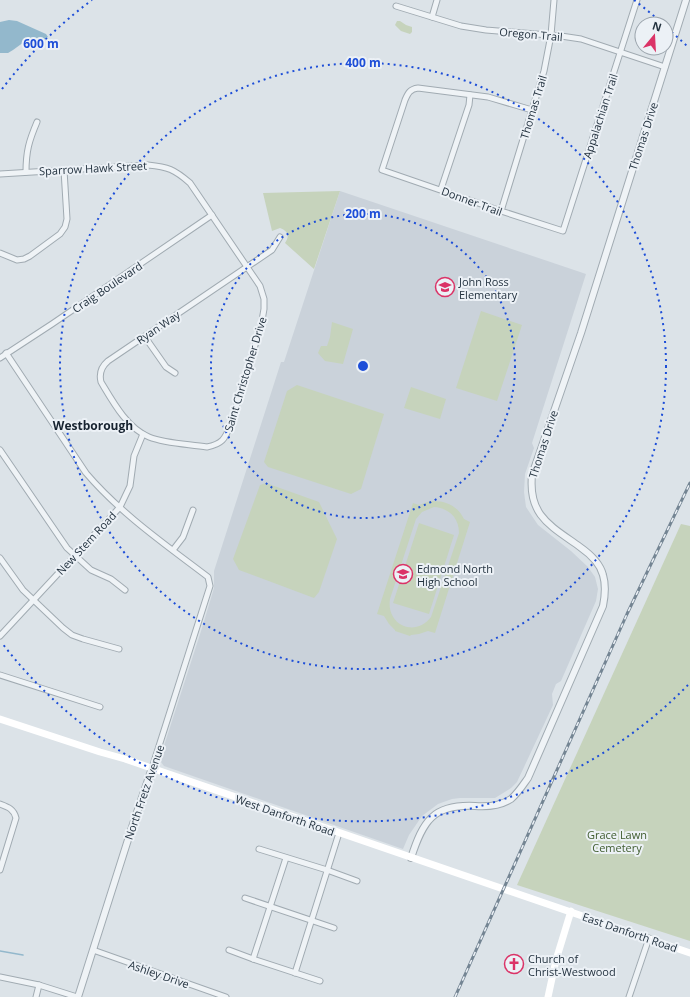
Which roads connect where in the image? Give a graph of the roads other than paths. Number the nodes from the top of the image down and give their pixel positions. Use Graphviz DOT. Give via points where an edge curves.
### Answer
graph roads {
  1 [pos="437,0"];
  2 [pos="554,0"];
  3 [pos="637,0"];
  4 [pos="686,0"];
  5 [pos="396,6"];
  6 [pos="432,17"];
  7 [pos="551,35"];
  8 [pos="621,52"];
  9 [pos="665,67"];
  10 [pos="470,95"];
  11 [pos="532,110"];
  12 [pos="37,122"];
  13 [pos="64,170"];
  14 [pos="26,172"];
  15 [pos="0,174"];
  16 [pos="441,189"];
  17 [pos="501,211"];
  18 [pos="212,214"];
  19 [pos="563,231"];
  20 [pos="280,238"];
  21 [pos="0,253"];
  22 [pos="248,267"];
  23 [pos="145,337"];
  24 [pos="6,353"];
  25 [pos="0,358"];
  26 [pos="175,373"];
  27 [pos="143,434"];
  28 [pos="0,450"];
  29 [pos="120,507"];
  30 [pos="193,510"];
  31 [pos="173,550"];
  32 [pos="75,556"];
  33 [pos="0,558"];
  34 [pos="125,590"];
  35 [pos="34,601"];
  36 [pos="0,636"];
  37 [pos="119,649"];
  38 [pos="0,674"];
  39 [pos="100,707"];
  40 [pos="0,719"];
  41 [pos="152,768"];
  42 [pos="0,804"];
  43 [pos="339,833"];
  44 [pos="259,849"];
  45 [pos="286,858"];
  46 [pos="411,858"];
  47 [pos="0,870"];
  48 [pos="328,870"];
  49 [pos="356,882"];
  50 [pos="245,898"];
  51 [pos="270,907"];
  52 [pos="571,911"];
  53 [pos="312,921"];
  54 [pos="334,928"];
  55 [pos="649,938"];
  56 [pos="93,950"];
  57 [pos="229,950"];
  58 [pos="690,953"];
  59 [pos="253,960"];
  60 [pos="294,973"];
  61 [pos="0,977"];
  62 [pos="320,981"];
  63 [pos="39,985"];
  64 [pos="36,997"];
  65 [pos="77,997"];
  66 [pos="226,997"];
  67 [pos="548,997"];
  68 [pos="629,997"];
  1 -- 6 [label="street"];
  2 -- 7 [label="street, Thomas Trail"];
  3 -- 8 [label="street, Appalachian Trail"];
  4 -- 9 [label="street, Thomas Drive"];
  5 -- 6 [label="street, Oregon Trail"];
  6 -- 7 [label="street, Oregon Trail" via="472,28"];
  7 -- 8 [label="street, Oregon Trail" via="581,39"];
  7 -- 11 [label="street, Thomas Trail" via="544,71"];
  8 -- 9 [label="street, Oregon Trail"];
  8 -- 19 [label="street, Appalachian Trail"];
  9 -- 46 [label="street, Thomas Drive" via="581,334 532,475 530,488 539,513 549,525 588,552 600,566 604,575 603,606 528,778 519,791 511,799 492,806 456,806 439,812 431,818 418,836"];
  10 -- 11 [label="street" via="488,97"];
  10 -- 16 [label="street"];
  10 -- 16 [label="street, Donner Trail" via="412,88 405,100 382,170"];
  11 -- 17 [label="street, Thomas Trail"];
  12 -- 14 [label="street" via="28,145"];
  13 -- 14 [label="street, Sparrow Hawk Street"];
  13 -- 18 [label="street, Sparrow Hawk Street" via="148,165 171,168 190,183"];
  13 -- 21 [label="street" via="67,219 60,234 24,259 17,260"];
  14 -- 15 [label="street, Sparrow Hawk Street"];
  16 -- 17 [label="street, Donner Trail"];
  17 -- 19 [label="street, Donner Trail"];
  18 -- 22 [label="street, Saint Christopher Drive"];
  18 -- 24 [label="street, Craig Boulevard"];
  20 -- 22 [label="street, Ryan Way" via="272,250"];
  22 -- 23 [label="street, Ryan Way"];
  22 -- 27 [label="street, Saint Christopher Drive" via="260,286 264,309 259,333 225,439 207,447 157,439"];
  23 -- 26 [label="street" via="166,367"];
  23 -- 27 [label="street, Ryan Way" via="104,364 100,378 126,420"];
  24 -- 25 [label="street, Craig Boulevard"];
  24 -- 29 [label="street" via="86,473"];
  27 -- 29 [label="street, New Stem Road" via="134,456 130,486"];
  28 -- 32 [label="street"];
  29 -- 31 [label="street" via="140,526"];
  29 -- 32 [label="street, New Stem Road"];
  30 -- 31 [label="street" via="183,537"];
  31 -- 41 [label="street, North Fretz Avenue" via="208,578 210,586"];
  32 -- 34 [label="street" via="91,570 111,579"];
  32 -- 35 [label="street, New Stem Road"];
  33 -- 35 [label="street"];
  35 -- 36 [label="street, New Stem Road"];
  35 -- 37 [label="street" via="72,635"];
  38 -- 39 [label="street"];
  40 -- 41 [label="main road, West Danforth Road"];
  41 -- 43 [label="main road, West Danforth Road"];
  41 -- 56 [label="street, North Fretz Avenue"];
  42 -- 47 [label="street" via="11,809 16,818"];
  43 -- 46 [label="main road, West Danforth Road"];
  43 -- 48 [label="street"];
  44 -- 45 [label="street"];
  45 -- 48 [label="street"];
  45 -- 51 [label="street"];
  46 -- 52 [label="main road, West Danforth Road"];
  48 -- 49 [label="street"];
  48 -- 53 [label="street"];
  50 -- 51 [label="street"];
  51 -- 53 [label="street"];
  51 -- 59 [label="street"];
  52 -- 55 [label="main road, East Danforth Road"];
  52 -- 67 [label="main road"];
  53 -- 54 [label="street"];
  53 -- 60 [label="street"];
  55 -- 58 [label="main road, East Danforth Road"];
  55 -- 68 [label="street"];
  56 -- 65 [label="street, North Fretz Avenue"];
  56 -- 66 [label="street, Ashley Drive"];
  57 -- 59 [label="street"];
  59 -- 60 [label="street"];
  60 -- 62 [label="street"];
  61 -- 63 [label="street"];
  63 -- 64 [label="street"];
  63 -- 65 [label="street"];
}
